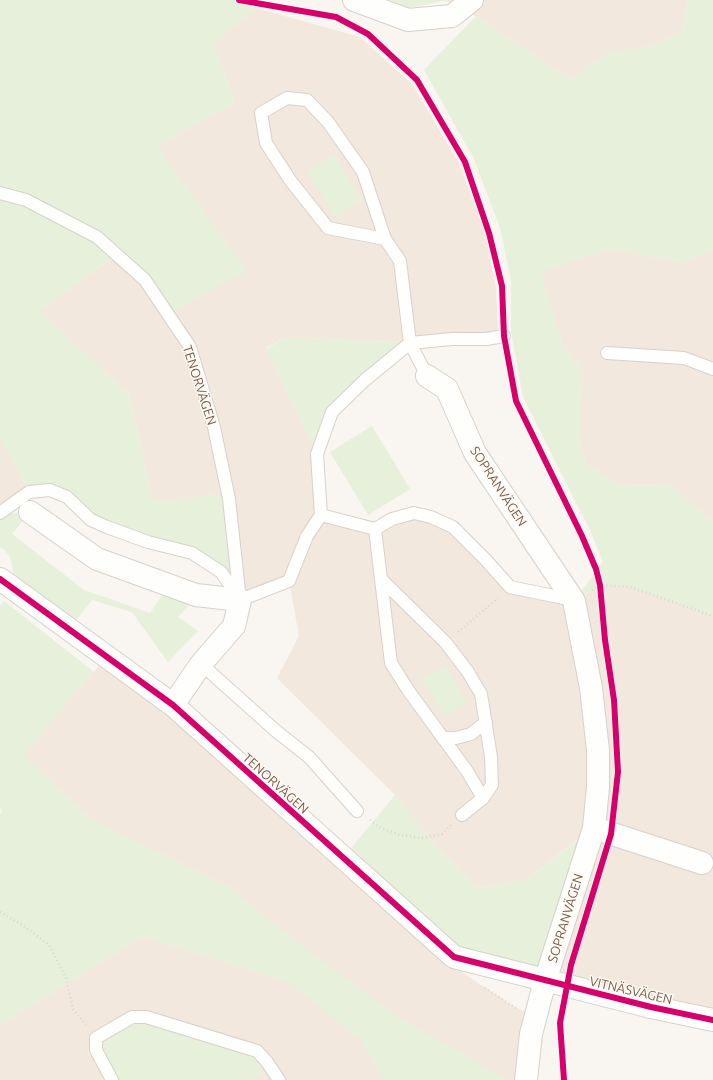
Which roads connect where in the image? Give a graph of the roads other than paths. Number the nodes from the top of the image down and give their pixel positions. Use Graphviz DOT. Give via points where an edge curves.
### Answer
graph roads {
  1 [pos="354,0"];
  2 [pos="472,0"];
  3 [pos="0,193"];
  4 [pos="385,239"];
  5 [pos="504,336"];
  6 [pos="410,343"];
  7 [pos="607,353"];
  8 [pos="713,369"];
  9 [pos="427,376"];
  10 [pos="23,506"];
  11 [pos="0,513"];
  12 [pos="321,515"];
  13 [pos="375,528"];
  14 [pos="0,579"];
  15 [pos="381,579"];
  16 [pos="240,600"];
  17 [pos="574,600"];
  18 [pos="201,664"];
  19 [pos="173,705"];
  20 [pos="486,722"];
  21 [pos="442,738"];
  22 [pos="483,798"];
  23 [pos="357,811"];
  24 [pos="462,815"];
  25 [pos="594,828"];
  26 [pos="702,863"];
  27 [pos="545,981"];
  28 [pos="713,1020"];
  29 [pos="112,1080"];
  30 [pos="279,1080"];
  31 [pos="526,1080"];
  1 -- 2 [label="street" via="408,20 452,16"];
  3 -- 16 [label="lane, TENORVÄGEN" via="26,200 97,237 145,280 190,347 214,427 229,499"];
  4 -- 4 [label="lane, SOPRANVÄGEN" via="363,172 328,122 307,100 287,98 261,113 266,143 290,180 328,228"];
  4 -- 6 [label="lane, SOPRANVÄGEN" via="400,261"];
  5 -- 6 [label="lane"];
  6 -- 9 [label="lane, SOPRANVÄGEN"];
  6 -- 12 [label="lane" via="365,380 332,412 317,454"];
  7 -- 8 [label="lane" via="684,358"];
  9 -- 17 [label="street, SOPRANVÄGEN" via="447,390 476,453"];
  10 -- 11 [label="lane"];
  10 -- 16 [label="street" via="97,559 196,595"];
  10 -- 16 [label="lane" via="29,492 50,490 68,497 91,520 148,542 192,552 222,572"];
  12 -- 13 [label="lane"];
  12 -- 16 [label="lane" via="307,536 289,581"];
  13 -- 15 [label="lane"];
  13 -- 17 [label="lane" via="392,519 414,513 431,517 453,527 510,587"];
  14 -- 19 [label="street, TENORVÄGEN"];
  15 -- 20 [label="lane" via="446,643 468,672 481,694"];
  15 -- 21 [label="lane" via="391,663"];
  16 -- 18 [label="street, TENORVÄGEN" via="234,626"];
  17 -- 25 [label="street, SOPRANVÄGEN" via="591,688 598,750"];
  18 -- 19 [label="street, TENORVÄGEN"];
  18 -- 23 [label="lane" via="309,757"];
  19 -- 27 [label="street, TENORVÄGEN" via="454,957"];
  20 -- 21 [label="lane" via="471,734"];
  20 -- 22 [label="lane" via="492,784"];
  21 -- 22 [label="lane" via="467,771"];
  22 -- 24 [label="lane"];
  25 -- 26 [label="street"];
  25 -- 27 [label="street, SOPRANVÄGEN"];
  27 -- 28 [label="street, VITNÄSVÄGEN"];
  27 -- 31 [label="street, SOPRANVÄGEN" via="531,1034"];
  29 -- 30 [label="lane" via="96,1050 96,1038 132,1017 146,1017 257,1051"];
}
